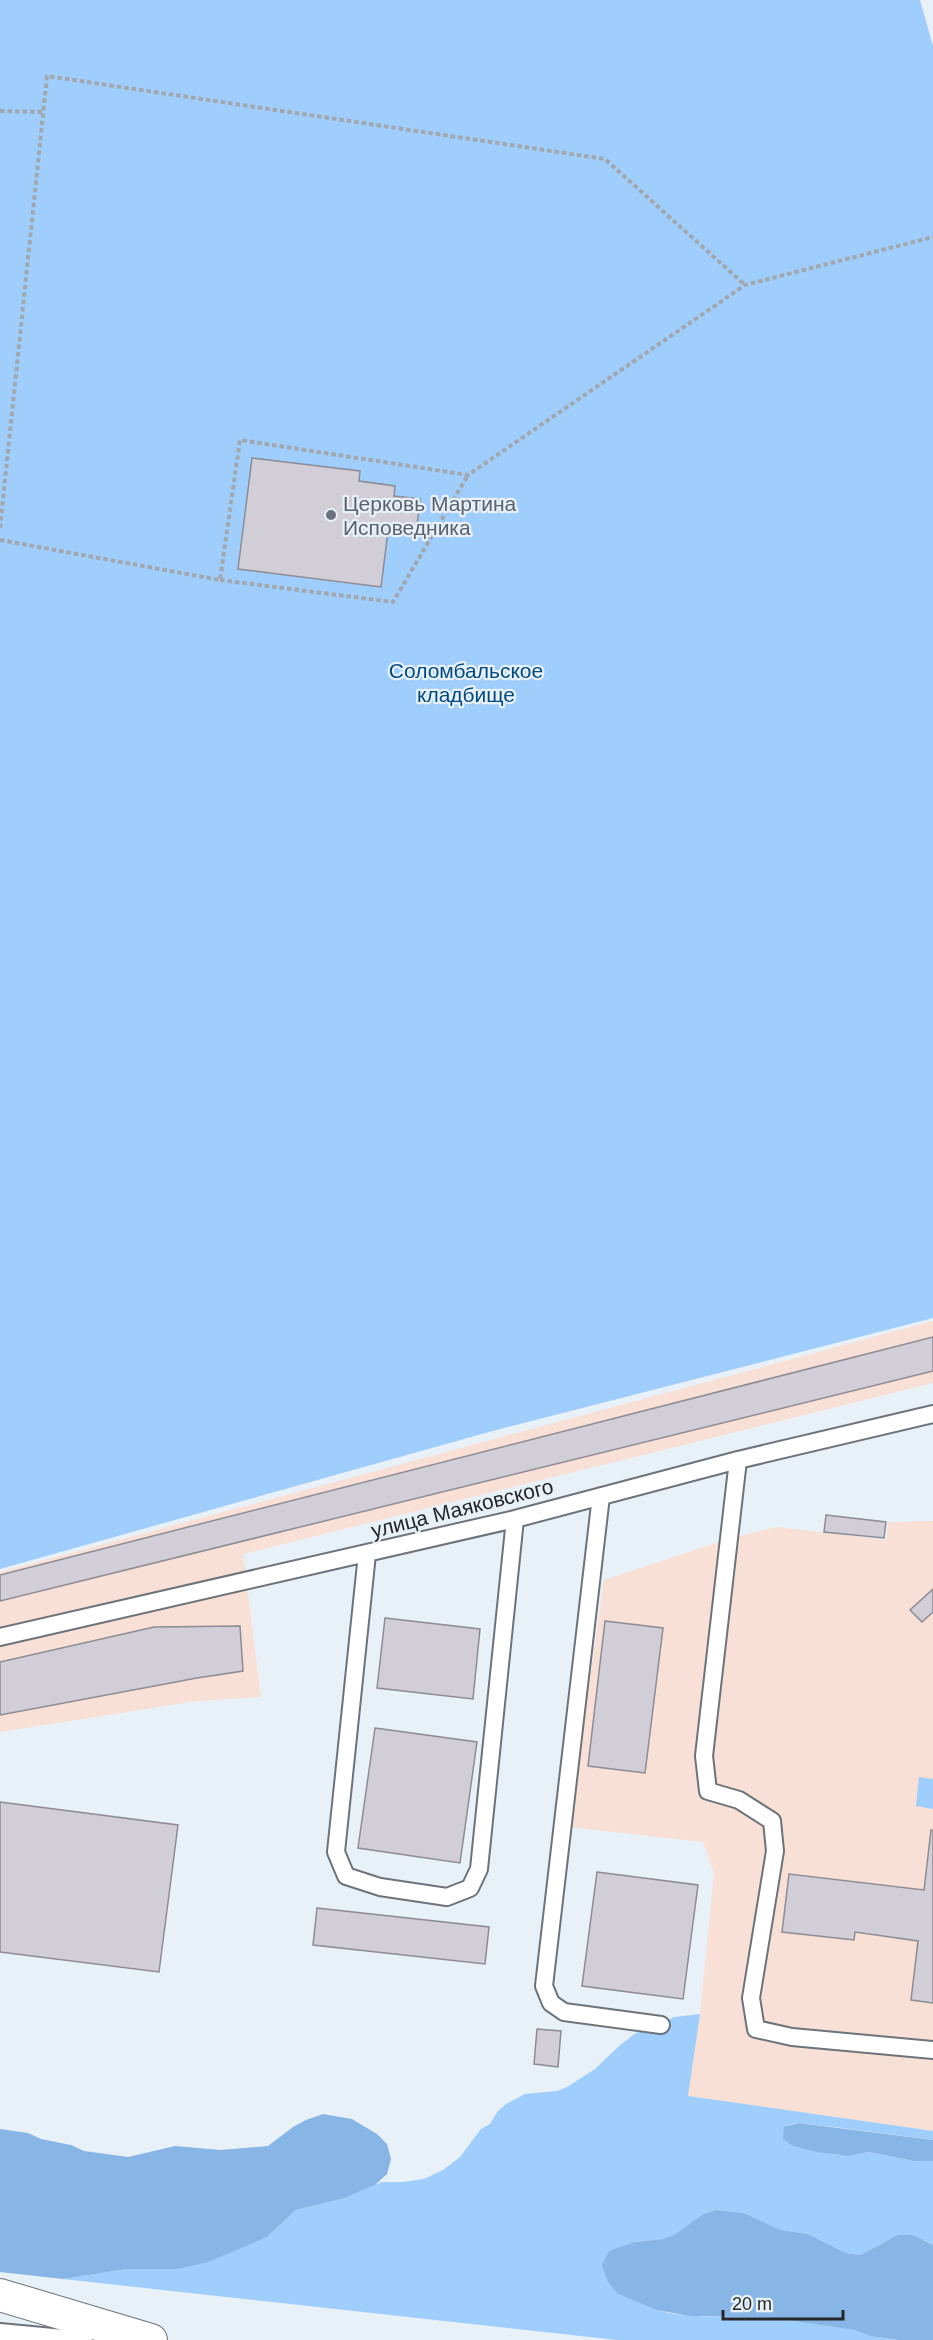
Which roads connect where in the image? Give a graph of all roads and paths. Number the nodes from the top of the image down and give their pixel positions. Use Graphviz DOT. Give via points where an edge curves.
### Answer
graph roads {
  1 [pos="0,111"];
  2 [pos="43,112"];
  3 [pos="933,237"];
  4 [pos="745,285"];
  5 [pos="468,475"];
  6 [pos="0,528"];
  7 [pos="0,540"];
  8 [pos="220,579"];
  9 [pos="933,1413"];
  10 [pos="738,1460"];
  11 [pos="601,1496"];
  12 [pos="515,1520"];
  13 [pos="367,1554"];
  14 [pos="0,1637"];
  15 [pos="661,2025"];
  16 [pos="933,2050"];
  17 [pos="0,2295"];
  18 [pos="0,2332"];
  19 [pos="84,2340"];
  20 [pos="151,2340"];
  1 -- 2 [label="path"];
  2 -- 4 [label="path" via="47,76 605,159"];
  2 -- 6 [label="path"];
  3 -- 4 [label="path"];
  4 -- 5 [label="path"];
  5 -- 8 [label="path" via="393,602"];
  5 -- 8 [label="path" via="240,440"];
  7 -- 8 [label="path"];
  9 -- 10 [label="lane, улица Маяковского"];
  10 -- 11 [label="lane, улица Маяковского"];
  10 -- 16 [label="lane" via="704,1756 708,1791 739,1800 772,1821 775,1851 751,1998 756,2029 792,2037"];
  11 -- 12 [label="lane, улица Маяковского"];
  11 -- 15 [label="lane" via="544,1986 551,2002 564,2012"];
  12 -- 13 [label="lane, улица Маяковского"];
  12 -- 13 [label="lane" via="479,1869 470,1888 447,1897 380,1887 346,1876 336,1852"];
  13 -- 14 [label="lane, улица Маяковского"];
  17 -- 20 [label="street"];
  18 -- 19 [label="lane"];
}
